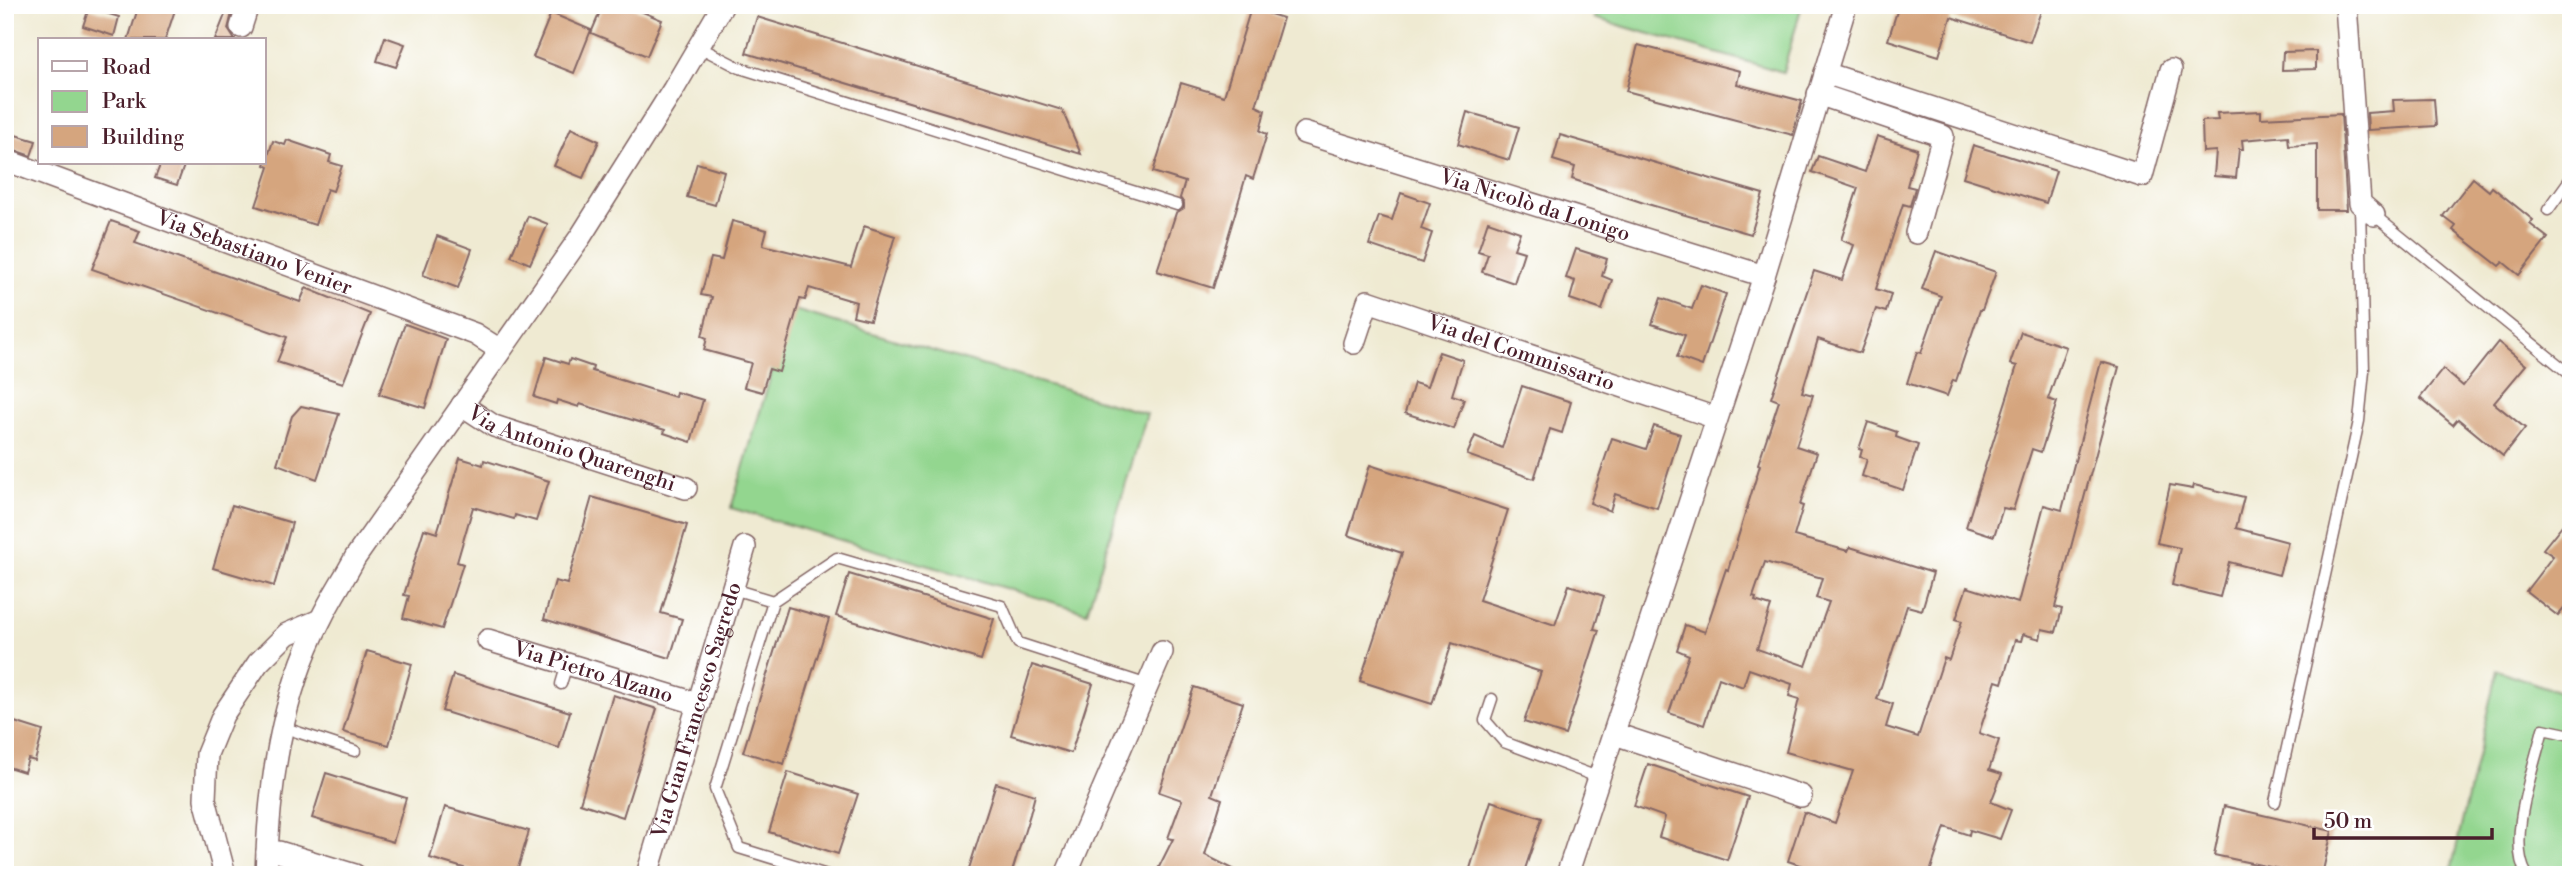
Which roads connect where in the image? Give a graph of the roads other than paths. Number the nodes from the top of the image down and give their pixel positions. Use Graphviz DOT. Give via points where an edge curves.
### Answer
graph roads {
  1 [pos="248,5"];
  2 [pos="723,5"];
  3 [pos="1846,5"];
  4 [pos="2346,5"];
  5 [pos="241,27"];
  6 [pos="699,47"];
  7 [pos="2171,70"];
  8 [pos="1825,73"];
  9 [pos="1818,94"];
  10 [pos="1304,133"];
  11 [pos="5,160"];
  12 [pos="2571,178"];
  13 [pos="1177,205"];
  14 [pos="2367,209"];
  15 [pos="2548,210"];
  16 [pos="1916,233"];
  17 [pos="1764,276"];
  18 [pos="1354,343"];
  19 [pos="500,350"];
  20 [pos="2571,375"];
  21 [pos="462,405"];
  22 [pos="1716,418"];
  23 [pos="686,488"];
  24 [pos="745,547"];
  25 [pos="733,589"];
  26 [pos="772,601"];
  27 [pos="320,620"];
  28 [pos="488,640"];
  29 [pos="1162,652"];
  30 [pos="1148,685"];
  31 [pos="1492,698"];
  32 [pos="699,704"];
  33 [pos="282,727"];
  34 [pos="1615,734"];
  35 [pos="2571,735"];
  36 [pos="355,751"];
  37 [pos="1600,778"];
  38 [pos="1801,796"];
  39 [pos="2275,802"];
  40 [pos="267,852"];
  41 [pos="225,875"];
  42 [pos="266,875"];
  43 [pos="355,875"];
  44 [pos="647,875"];
  45 [pos="827,875"];
  46 [pos="1066,875"];
  47 [pos="1567,875"];
  48 [pos="2527,875"];
  1 -- 5 [label="street"];
  2 -- 6 [label="street"];
  3 -- 8 [label="street"];
  4 -- 14 [label="street"];
  6 -- 13 [label="lane" via="740,68"];
  6 -- 19 [label="street" via="608,194"];
  7 -- 8 [label="street" via="2142,176"];
  8 -- 9 [label="street"];
  9 -- 16 [label="street" via="1943,136"];
  9 -- 17 [label="street"];
  10 -- 17 [label="street, Via Nicolò da Lonigo"];
  11 -- 19 [label="street, Via Sebastiano Venier" via="475,334"];
  12 -- 15 [label="lane"];
  14 -- 20 [label="lane"];
  14 -- 39 [label="lane" via="2359,421"];
  17 -- 22 [label="street"];
  18 -- 22 [label="street, Via del Commissario" via="1368,300"];
  19 -- 21 [label="street"];
  21 -- 23 [label="street, Via Antonio Quarenghi" via="494,426"];
  21 -- 27 [label="street" via="355,558"];
  22 -- 34 [label="street"];
  24 -- 25 [label="street, Via Gian Francesco Sagredo"];
  25 -- 26 [label="lane"];
  25 -- 32 [label="street, Via Gian Francesco Sagredo"];
  26 -- 30 [label="lane" via="837,558 1002,606 1018,643"];
  26 -- 45 [label="lane" via="715,789 739,848"];
  27 -- 33 [label="street" via="296,677"];
  27 -- 41 [label="street" via="287,634 258,663 223,715 207,754 205,799"];
  28 -- 32 [label="street, Via Pietro Alzano" via="564,674"];
  29 -- 30 [label="street"];
  30 -- 46 [label="street"];
  31 -- 37 [label="lane" via="1485,720 1504,742"];
  32 -- 44 [label="street, Via Gian Francesco Sagredo"];
  33 -- 36 [label="lane"];
  33 -- 40 [label="street" via="271,788"];
  34 -- 37 [label="street"];
  34 -- 38 [label="street"];
  35 -- 48 [label="lane" via="2543,729 2518,832 2520,863"];
  37 -- 47 [label="street"];
  40 -- 42 [label="street"];
  40 -- 43 [label="street"];
}
